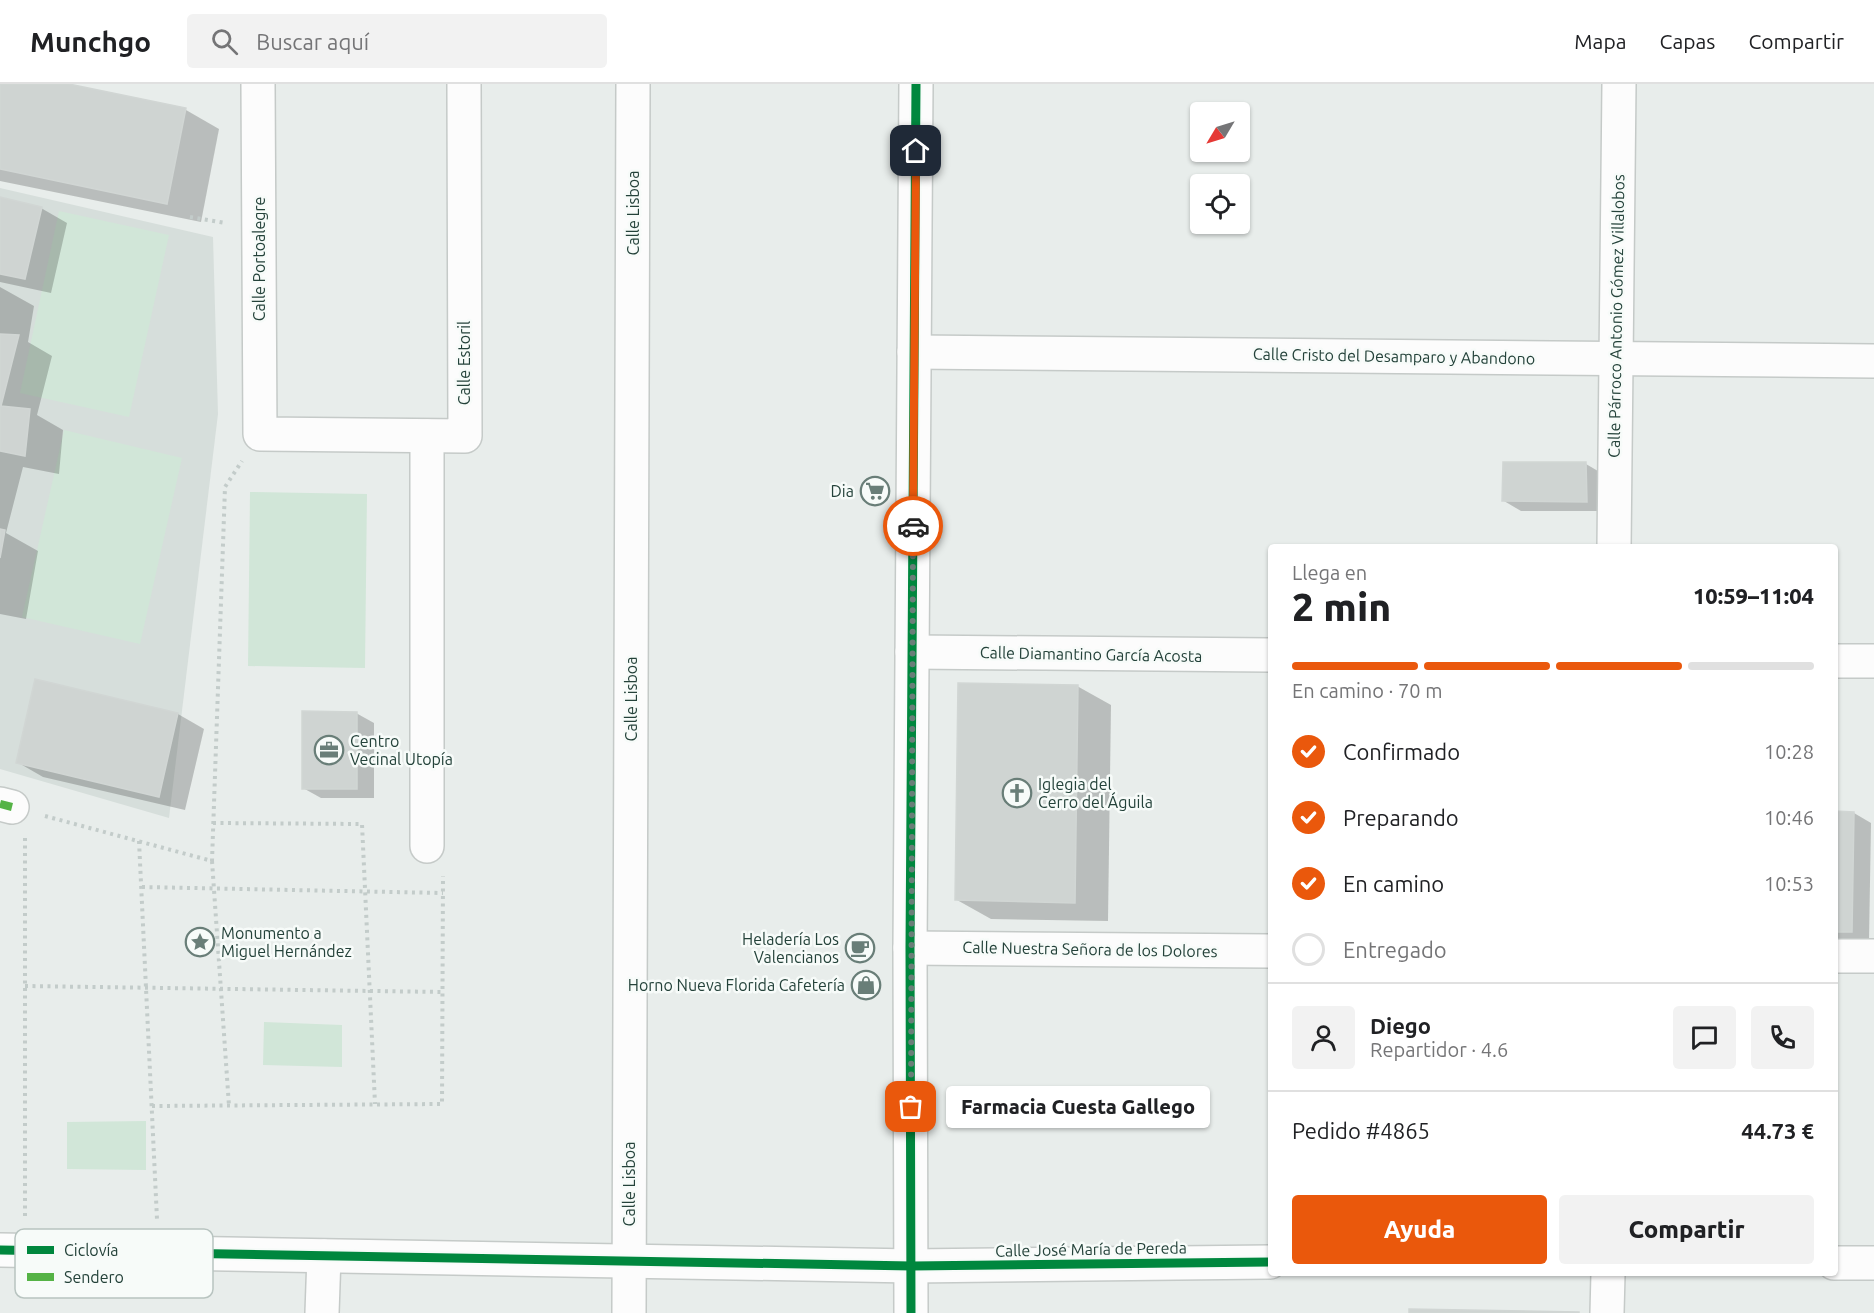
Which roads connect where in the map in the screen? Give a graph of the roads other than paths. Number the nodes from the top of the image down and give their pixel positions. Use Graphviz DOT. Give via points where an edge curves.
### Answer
graph roads {
  1 [pos="258,84"];
  2 [pos="464,84"];
  3 [pos="633,84"];
  4 [pos="916,84"];
  5 [pos="1619,84"];
  6 [pos="914,352"];
  7 [pos="1616,358"];
  8 [pos="1874,361"];
  9 [pos="260,434"];
  10 [pos="427,436"];
  11 [pos="1614,544"];
  12 [pos="912,652"];
  13 [pos="1268,655"];
  14 [pos="1838,661"];
  15 [pos="1874,661"];
  16 [pos="435,858"];
  17 [pos="910,948"];
  18 [pos="1268,951"];
  19 [pos="1838,956"];
  20 [pos="1874,956"];
  21 [pos="213,1253"];
  22 [pos="324,1256"];
  23 [pos="629,1261"];
  24 [pos="1268,1262"];
  25 [pos="1838,1263"];
  26 [pos="1874,1263"];
  27 [pos="912,1266"];
  28 [pos="1608,1276"];
  29 [pos="322,1313"];
  30 [pos="629,1313"];
  31 [pos="911,1313"];
  32 [pos="1607,1313"];
  1 -- 9 [label="street, Calle Portoalegre"];
  2 -- 10 [label="street, Calle Estoril" via="465,436"];
  3 -- 23 [label="street, Calle Lisboa"];
  4 -- 6 [label="street"];
  5 -- 7 [label="street, Calle Párroco Antonio Gómez Villalobos"];
  6 -- 7 [label="street, Calle Cristo del Desamparo y Abandono"];
  6 -- 12 [label="street"];
  7 -- 8 [label="street, Calle Cristo del Desamparo y Abandono"];
  7 -- 11 [label="street, Calle Párroco Antonio Gómez Villalobos"];
  9 -- 10 [label="street, Calle Estoril"];
  10 -- 16 [label="street"];
  12 -- 13 [label="street, Calle Diamantino García Acosta"];
  12 -- 17 [label="street"];
  14 -- 15 [label="street"];
  17 -- 18 [label="street, Calle Nuestra Señora de los Dolores"];
  17 -- 27 [label="street"];
  19 -- 20 [label="street"];
  21 -- 22 [label="street, Calle José María de Pereda"];
  22 -- 23 [label="street, Calle José María de Pereda"];
  22 -- 29 [label="street"];
  23 -- 27 [label="street, Calle José María de Pereda"];
  23 -- 30 [label="street, Calle Lisboa"];
  24 -- 27 [label="street, Calle José María de Pereda"];
  25 -- 26 [label="street"];
  27 -- 31 [label="street"];
  28 -- 32 [label="street"];
}
